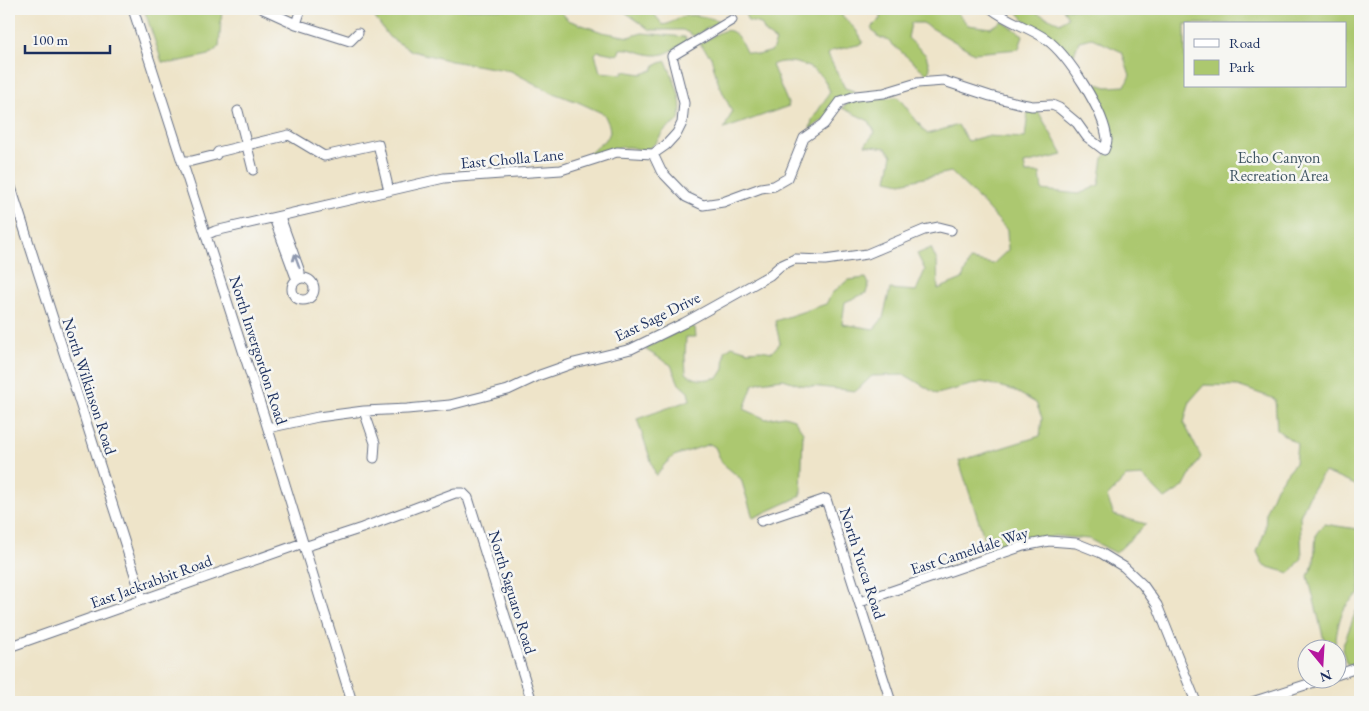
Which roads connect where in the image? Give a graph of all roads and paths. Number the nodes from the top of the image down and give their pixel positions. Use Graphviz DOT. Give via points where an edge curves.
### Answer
graph roads {
  1 [pos="133,9"];
  2 [pos="263,9"];
  3 [pos="301,9"];
  4 [pos="992,9"];
  5 [pos="732,20"];
  6 [pos="296,24"];
  7 [pos="358,33"];
  8 [pos="238,111"];
  9 [pos="247,145"];
  10 [pos="653,154"];
  11 [pos="183,161"];
  12 [pos="253,170"];
  13 [pos="9,181"];
  14 [pos="389,191"];
  15 [pos="277,218"];
  16 [pos="951,230"];
  17 [pos="206,235"];
  18 [pos="299,278"];
  19 [pos="364,411"];
  20 [pos="268,428"];
  21 [pos="374,458"];
  22 [pos="463,493"];
  23 [pos="761,521"];
  24 [pos="304,545"];
  25 [pos="143,600"];
  26 [pos="860,602"];
  27 [pos="9,647"];
  28 [pos="1360,667"];
  29 [pos="1346,672"];
  30 [pos="1296,688"];
  31 [pos="352,702"];
  32 [pos="532,702"];
  33 [pos="891,702"];
  34 [pos="1196,702"];
  35 [pos="1252,702"];
  1 -- 11 [label="street, North Invergordon Road"];
  2 -- 6 [label="street"];
  3 -- 6 [label="street"];
  4 -- 10 [label="street" via="1046,39 1070,64 1094,102 1105,130 1107,142 1104,150 1077,123 1052,105 1022,104 944,82 917,83 841,101 824,124 804,138 788,178 774,186 723,202 703,205 686,197 661,171"];
  5 -- 10 [label="street" via="672,56 684,103 682,123 666,145"];
  6 -- 7 [label="street" via="350,41"];
  8 -- 9 [label="street"];
  9 -- 11 [label="street" via="215,150"];
  9 -- 12 [label="street"];
  9 -- 14 [label="street" via="289,134 324,156 378,144"];
  10 -- 14 [label="street, East Cholla Lane" via="617,152 561,170 444,178"];
  11 -- 17 [label="street, North Invergordon Road"];
  13 -- 25 [label="street, North Wilkinson Road"];
  14 -- 15 [label="street, East Cholla Lane"];
  15 -- 17 [label="street, East Cholla Lane"];
  15 -- 18 [label="street"];
  16 -- 19 [label="street, East Sage Drive" via="939,227 924,230 857,256 788,261 752,286 631,349 567,366 508,390 460,404"];
  17 -- 20 [label="street, North Invergordon Road"];
  19 -- 20 [label="street, East Sage Drive"];
  19 -- 21 [label="street" via="375,443"];
  20 -- 24 [label="street, North Invergordon Road"];
  22 -- 24 [label="street, East Jackrabbit Road"];
  22 -- 32 [label="street, North Saguaro Road" via="468,498"];
  23 -- 26 [label="street, North Yucca Road" via="826,499"];
  24 -- 25 [label="street, East Jackrabbit Road"];
  24 -- 31 [label="street, North Invergordon Road"];
  25 -- 27 [label="street, East Jackrabbit Road"];
  26 -- 33 [label="street, North Yucca Road"];
  26 -- 34 [label="street, East Cameldale Way" via="1023,546 1049,541 1076,543 1101,552 1143,585 1157,605"];
  28 -- 29 [label="street"];
  30 -- 35 [label="street"];
}
